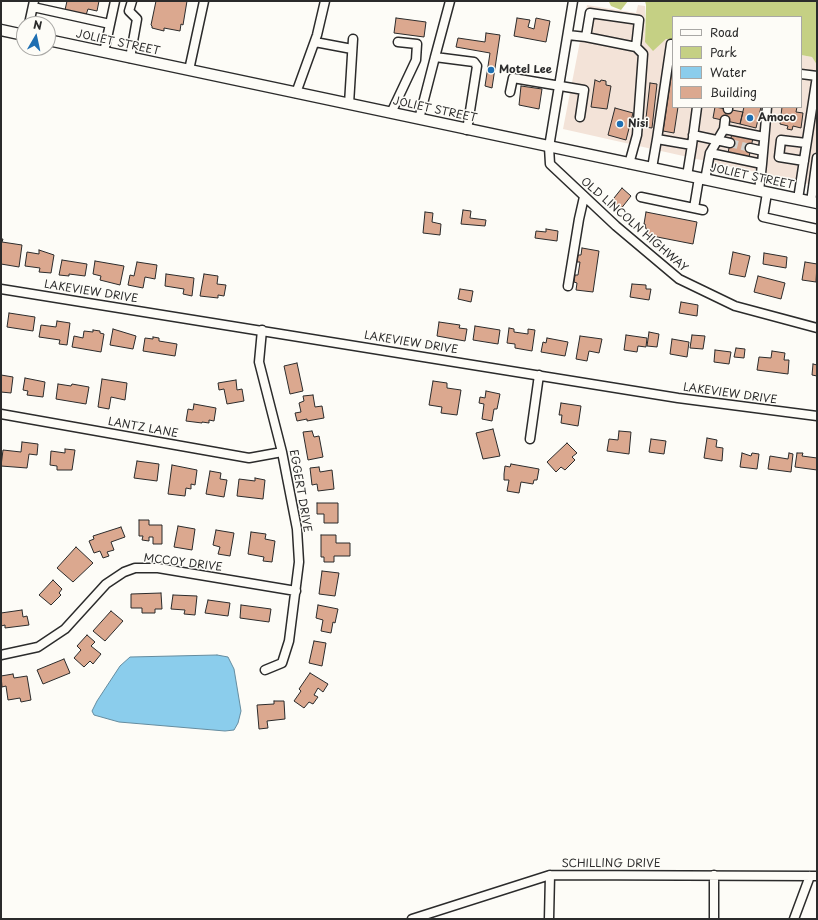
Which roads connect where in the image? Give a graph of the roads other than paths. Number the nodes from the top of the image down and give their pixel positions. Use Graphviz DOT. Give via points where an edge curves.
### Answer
graph roads {
  1 [pos="115,1"];
  2 [pos="132,1"];
  3 [pos="204,1"];
  4 [pos="325,1"];
  5 [pos="450,1"];
  6 [pos="573,1"];
  7 [pos="33,4"];
  8 [pos="31,16"];
  9 [pos="110,24"];
  10 [pos="1,30"];
  11 [pos="16,33"];
  12 [pos="568,35"];
  13 [pos="586,36"];
  14 [pos="352,39"];
  15 [pos="56,42"];
  16 [pos="315,42"];
  17 [pos="398,42"];
  18 [pos="671,44"];
  19 [pos="636,47"];
  20 [pos="352,49"];
  21 [pos="104,52"];
  22 [pos="435,57"];
  23 [pos="130,58"];
  24 [pos="189,70"];
  25 [pos="802,74"];
  26 [pos="559,86"];
  27 [pos="510,92"];
  28 [pos="296,93"];
  29 [pos="349,104"];
  30 [pos="697,108"];
  31 [pos="767,108"];
  32 [pos="391,113"];
  33 [pos="580,117"];
  34 [pos="419,119"];
  35 [pos="467,130"];
  36 [pos="693,135"];
  37 [pos="764,137"];
  38 [pos="657,139"];
  39 [pos="716,140"];
  40 [pos="730,143"];
  41 [pos="806,143"];
  42 [pos="692,145"];
  43 [pos="549,147"];
  44 [pos="750,148"];
  45 [pos="763,151"];
  46 [pos="710,153"];
  47 [pos="817,158"];
  48 [pos="804,161"];
  49 [pos="630,164"];
  50 [pos="762,164"];
  51 [pos="652,168"];
  52 [pos="687,176"];
  53 [pos="702,179"];
  54 [pos="763,192"];
  55 [pos="584,197"];
  56 [pos="641,197"];
  57 [pos="798,199"];
  58 [pos="814,202"];
  59 [pos="694,208"];
  60 [pos="703,210"];
  61 [pos="817,229"];
  62 [pos="568,286"];
  63 [pos="1,289"];
  64 [pos="817,328"];
  65 [pos="262,330"];
  66 [pos="539,375"];
  67 [pos="1,414"];
  68 [pos="817,416"];
  69 [pos="530,439"];
  70 [pos="282,452"];
  71 [pos="296,591"];
  72 [pos="1,655"];
  73 [pos="265,670"];
  74 [pos="550,875"];
  75 [pos="714,875"];
  76 [pos="813,876"];
  77 [pos="412,919"];
  78 [pos="549,919"];
  79 [pos="714,919"];
  80 [pos="794,919"];
  1 -- 9 [label="street"];
  2 -- 23 [label="street" via="130,11 137,19"];
  3 -- 24 [label="street"];
  4 -- 16 [label="street"];
  5 -- 22 [label="street"];
  6 -- 12 [label="street, OLD LINCOLN HIGHWAY"];
  7 -- 8 [label="street"];
  7 -- 9 [label="street"];
  9 -- 21 [label="street"];
  10 -- 11 [label="main road"];
  12 -- 13 [label="street"];
  12 -- 26 [label="street, OLD LINCOLN HIGHWAY"];
  13 -- 19 [label="street"];
  13 -- 19 [label="street" via="590,13 639,20"];
  14 -- 20 [label="street"];
  15 -- 21 [label="main road, JOLIET STREET"];
  16 -- 20 [label="street"];
  16 -- 28 [label="street"];
  17 -- 32 [label="street" via="417,44 416,60"];
  18 -- 38 [label="street"];
  19 -- 49 [label="street" via="643,54 636,135"];
  20 -- 29 [label="street"];
  21 -- 23 [label="main road, JOLIET STREET"];
  22 -- 34 [label="street"];
  22 -- 35 [label="street" via="476,64 476,79"];
  23 -- 24 [label="main road, JOLIET STREET"];
  24 -- 28 [label="main road, JOLIET STREET"];
  25 -- 41 [label="street" via="817,76"];
  26 -- 27 [label="street" via="513,78"];
  26 -- 33 [label="street" via="584,90"];
  26 -- 43 [label="street, OLD LINCOLN HIGHWAY"];
  28 -- 29 [label="main road, JOLIET STREET"];
  29 -- 32 [label="main road, JOLIET STREET"];
  30 -- 36 [label="street"];
  31 -- 37 [label="street"];
  32 -- 34 [label="main road, JOLIET STREET"];
  34 -- 35 [label="main road, JOLIET STREET"];
  35 -- 43 [label="main road, JOLIET STREET"];
  36 -- 39 [label="street"];
  36 -- 42 [label="street"];
  37 -- 39 [label="street" via="725,124"];
  37 -- 45 [label="street"];
  38 -- 42 [label="street"];
  38 -- 51 [label="street"];
  39 -- 40 [label="street"];
  39 -- 46 [label="street"];
  41 -- 48 [label="street"];
  41 -- 48 [label="street" via="781,140 780,146 779,157"];
  42 -- 52 [label="street"];
  43 -- 49 [label="main road, JOLIET STREET"];
  43 -- 55 [label="street, OLD LINCOLN HIGHWAY" via="550,164"];
  44 -- 45 [label="street"];
  45 -- 50 [label="street"];
  46 -- 50 [label="street"];
  46 -- 53 [label="street"];
  47 -- 58 [label="street"];
  48 -- 57 [label="street"];
  49 -- 51 [label="main road, JOLIET STREET"];
  50 -- 54 [label="street"];
  51 -- 52 [label="main road, JOLIET STREET"];
  52 -- 53 [label="main road, JOLIET STREET"];
  53 -- 54 [label="main road, JOLIET STREET"];
  53 -- 59 [label="street"];
  54 -- 57 [label="main road, JOLIET STREET"];
  54 -- 61 [label="street" via="763,217"];
  55 -- 62 [label="street"];
  55 -- 64 [label="street, OLD LINCOLN HIGHWAY" via="679,279 735,306"];
  56 -- 59 [label="street"];
  57 -- 58 [label="main road, JOLIET STREET"];
  59 -- 60 [label="street"];
  63 -- 65 [label="street, LAKEVIEW DRIVE"];
  65 -- 66 [label="street, LAKEVIEW DRIVE"];
  65 -- 70 [label="street, EGGERT DRIVE" via="259,362"];
  66 -- 68 [label="street, LAKEVIEW DRIVE" via="678,398"];
  66 -- 69 [label="street"];
  67 -- 70 [label="street, LANTZ LANE" via="249,458"];
  70 -- 71 [label="street, EGGERT DRIVE" via="297,529 299,562"];
  71 -- 72 [label="street, MCCOY DRIVE" via="158,568 135,568 106,584 65,630 38,647"];
  71 -- 73 [label="street, EGGERT DRIVE" via="289,641 282,663"];
  74 -- 75 [label="street, SCHILLING DRIVE"];
  74 -- 77 [label="street, SCHILLING DRIVE"];
  74 -- 78 [label="street"];
  75 -- 76 [label="street, SCHILLING DRIVE"];
  75 -- 79 [label="street"];
  76 -- 80 [label="street"];
}
